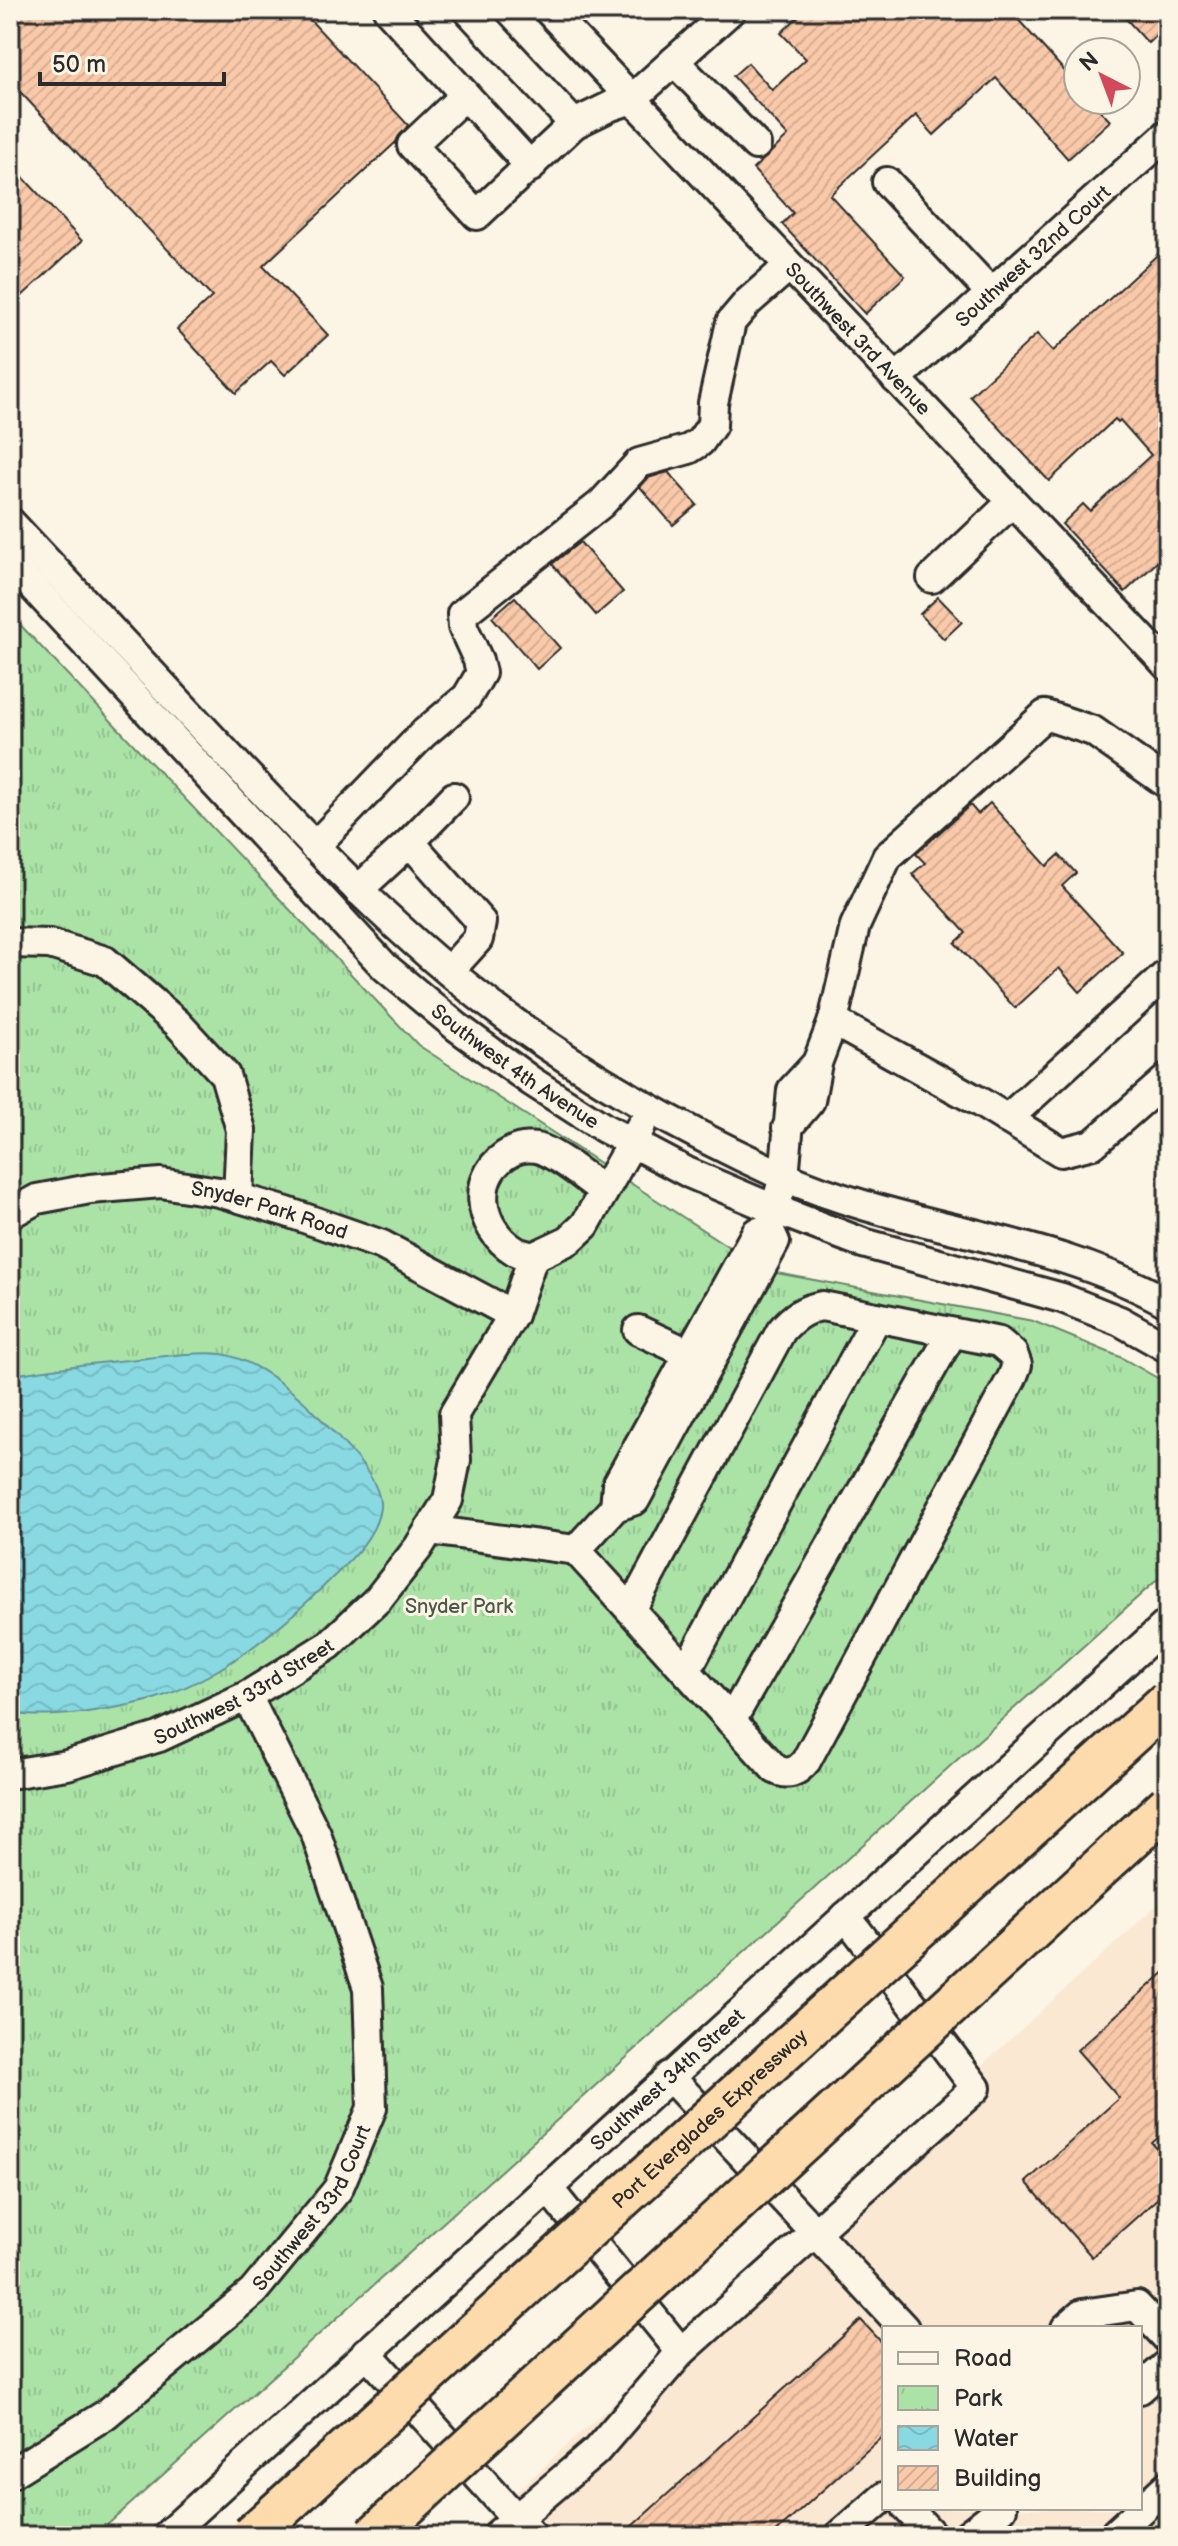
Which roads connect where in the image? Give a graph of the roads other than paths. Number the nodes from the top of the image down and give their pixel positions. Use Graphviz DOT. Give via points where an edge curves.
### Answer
graph roads {
  1 [pos="388,10"];
  2 [pos="468,10"];
  3 [pos="548,10"];
  4 [pos="728,11"];
  5 [pos="674,61"];
  6 [pos="465,95"];
  7 [pos="632,99"];
  8 [pos="574,124"];
  9 [pos="1168,134"];
  10 [pos="756,145"];
  11 [pos="531,167"];
  12 [pos="887,182"];
  13 [pos="789,266"];
  14 [pos="992,294"];
  15 [pos="896,379"];
  16 [pos="1012,502"];
  17 [pos="10,522"];
  18 [pos="10,562"];
  19 [pos="932,578"];
  20 [pos="1162,649"];
  21 [pos="1168,784"];
  22 [pos="454,797"];
  23 [pos="410,842"];
  24 [pos="314,847"];
  25 [pos="358,890"];
  26 [pos="10,943"];
  27 [pos="449,971"];
  28 [pos="1168,973"];
  29 [pos="833,1021"];
  30 [pos="1168,1078"];
  31 [pos="650,1110"];
  32 [pos="1007,1119"];
  33 [pos="632,1142"];
  34 [pos="784,1177"];
  35 [pos="604,1191"];
  36 [pos="238,1197"];
  37 [pos="10,1214"];
  38 [pos="772,1219"];
  39 [pos="533,1257"];
  40 [pos="1168,1303"];
  41 [pos="513,1315"];
  42 [pos="877,1317"];
  43 [pos="638,1330"];
  44 [pos="952,1333"];
  45 [pos="1168,1348"];
  46 [pos="690,1354"];
  47 [pos="615,1507"];
  48 [pos="429,1530"];
  49 [pos="576,1550"];
  50 [pos="631,1610"];
  51 [pos="1168,1623"];
  52 [pos="686,1671"];
  53 [pos="247,1696"];
  54 [pos="1168,1701"];
  55 [pos="731,1721"];
  56 [pos="10,1774"];
  57 [pos="1168,1805"];
  58 [pos="846,1916"];
  59 [pos="669,2076"];
  60 [pos="547,2187"];
  61 [pos="816,2233"];
  62 [pos="902,2326"];
  63 [pos="1068,2326"];
  64 [pos="1168,2339"];
  65 [pos="366,2352"];
  66 [pos="681,2352"];
  67 [pos="1168,2364"];
  68 [pos="1142,2387"];
  69 [pos="10,2474"];
  70 [pos="1168,2485"];
  71 [pos="882,2499"];
  72 [pos="1142,2509"];
  73 [pos="909,2510"];
  74 [pos="999,2510"];
  75 [pos="1141,2510"];
  76 [pos="514,2530"];
  77 [pos="169,2535"];
  78 [pos="251,2536"];
  79 [pos="374,2536"];
  80 [pos="839,2536"];
  81 [pos="933,2536"];
  82 [pos="966,2536"];
  83 [pos="1112,2536"];
  1 -- 6 [label="street"];
  2 -- 8 [label="street"];
  3 -- 7 [label="street, Southwest 3rd Avenue"];
  4 -- 5 [label="street"];
  5 -- 7 [label="street"];
  5 -- 10 [label="street"];
  6 -- 11 [label="street"];
  6 -- 11 [label="street" via="412,145 477,215"];
  7 -- 8 [label="street"];
  7 -- 13 [label="street, Southwest 3rd Avenue"];
  8 -- 11 [label="street"];
  9 -- 14 [label="street, Southwest 32nd Court"];
  12 -- 14 [label="street"];
  13 -- 15 [label="street, Southwest 3rd Avenue"];
  13 -- 24 [label="street" via="731,322 712,425 700,442 639,463 601,504 462,614 481,673 467,697 423,734"];
  14 -- 15 [label="street, Southwest 32nd Court"];
  15 -- 16 [label="street, Southwest 3rd Avenue"];
  16 -- 19 [label="street"];
  16 -- 20 [label="street, Southwest 3rd Avenue"];
  17 -- 24 [label="street, Southwest 4th Avenue"];
  18 -- 33 [label="street, Southwest 4th Avenue" via="385,967 531,1081"];
  21 -- 29 [label="street" via="1093,731 1045,715 887,857 855,926"];
  22 -- 23 [label="street"];
  23 -- 25 [label="street"];
  23 -- 27 [label="street" via="481,922 478,939"];
  24 -- 25 [label="street, Southwest 4th Avenue"];
  25 -- 27 [label="street, Southwest 4th Avenue"];
  26 -- 36 [label="street" via="50,944 105,961 177,1023 225,1075 241,1130"];
  27 -- 31 [label="street, Southwest 4th Avenue" via="578,1067"];
  28 -- 32 [label="street"];
  29 -- 32 [label="street"];
  29 -- 34 [label="street" via="810,1101 787,1128"];
  30 -- 32 [label="street" via="1093,1144 1061,1152"];
  31 -- 33 [label="street"];
  31 -- 34 [label="street, Southwest 4th Avenue"];
  33 -- 35 [label="street"];
  33 -- 38 [label="street, Southwest 4th Avenue"];
  34 -- 38 [label="street"];
  34 -- 40 [label="street, Southwest 4th Avenue" via="1076,1263"];
  35 -- 39 [label="street" via="585,1225 569,1240"];
  35 -- 39 [label="street" via="541,1148 521,1147 502,1156 489,1170 482,1192 485,1215 508,1245"];
  36 -- 37 [label="street, Snyder Park Road" via="161,1183 37,1199"];
  36 -- 41 [label="street, Snyder Park Road" via="382,1245"];
  38 -- 45 [label="street, Southwest 4th Avenue" via="1062,1298"];
  38 -- 46 [label="street" via="756,1233"];
  38 -- 47 [label="street" via="775,1242 635,1500"];
  39 -- 41 [label="street, Southwest 33rd Street"];
  41 -- 48 [label="street, Southwest 33rd Street" via="454,1414 456,1460 448,1500"];
  42 -- 44 [label="street"];
  42 -- 50 [label="street" via="822,1306 792,1318 781,1331"];
  42 -- 52 [label="street"];
  43 -- 46 [label="street"];
  44 -- 55 [label="street"];
  44 -- 55 [label="street" via="999,1342 1017,1365 806,1761 782,1773"];
  46 -- 47 [label="street" via="617,1485"];
  47 -- 49 [label="street"];
  48 -- 49 [label="street"];
  48 -- 53 [label="street, Southwest 33rd Street" via="378,1599 329,1645"];
  49 -- 50 [label="street"];
  50 -- 52 [label="street"];
  51 -- 58 [label="street, Southwest 34th Street"];
  52 -- 55 [label="street"];
  53 -- 56 [label="street, Southwest 33rd Street" via="159,1737 67,1765"];
  53 -- 69 [label="street, Southwest 33rd Court" via="316,1834 368,1988 372,2108 338,2189 253,2292 105,2415"];
  54 -- 78 [label="highway, Port Everglades Expressway, bridge"];
  57 -- 79 [label="highway, bridge"];
  58 -- 59 [label="street, Southwest 34th Street"];
  58 -- 61 [label="street" via="976,2088"];
  59 -- 60 [label="street, Southwest 34th Street"];
  59 -- 61 [label="street"];
  60 -- 65 [label="street, Southwest 34th Street"];
  60 -- 66 [label="street"];
  61 -- 62 [label="street"];
  61 -- 66 [label="street"];
  63 -- 64 [label="street" via="1082,2314 1137,2306"];
  65 -- 76 [label="street"];
  65 -- 77 [label="street, Southwest 34th Street"];
  66 -- 76 [label="street" via="596,2451"];
  67 -- 68 [label="street"];
  70 -- 72 [label="street"];
  71 -- 80 [label="street"];
  73 -- 81 [label="street"];
  74 -- 82 [label="street"];
  75 -- 83 [label="street"];
}
